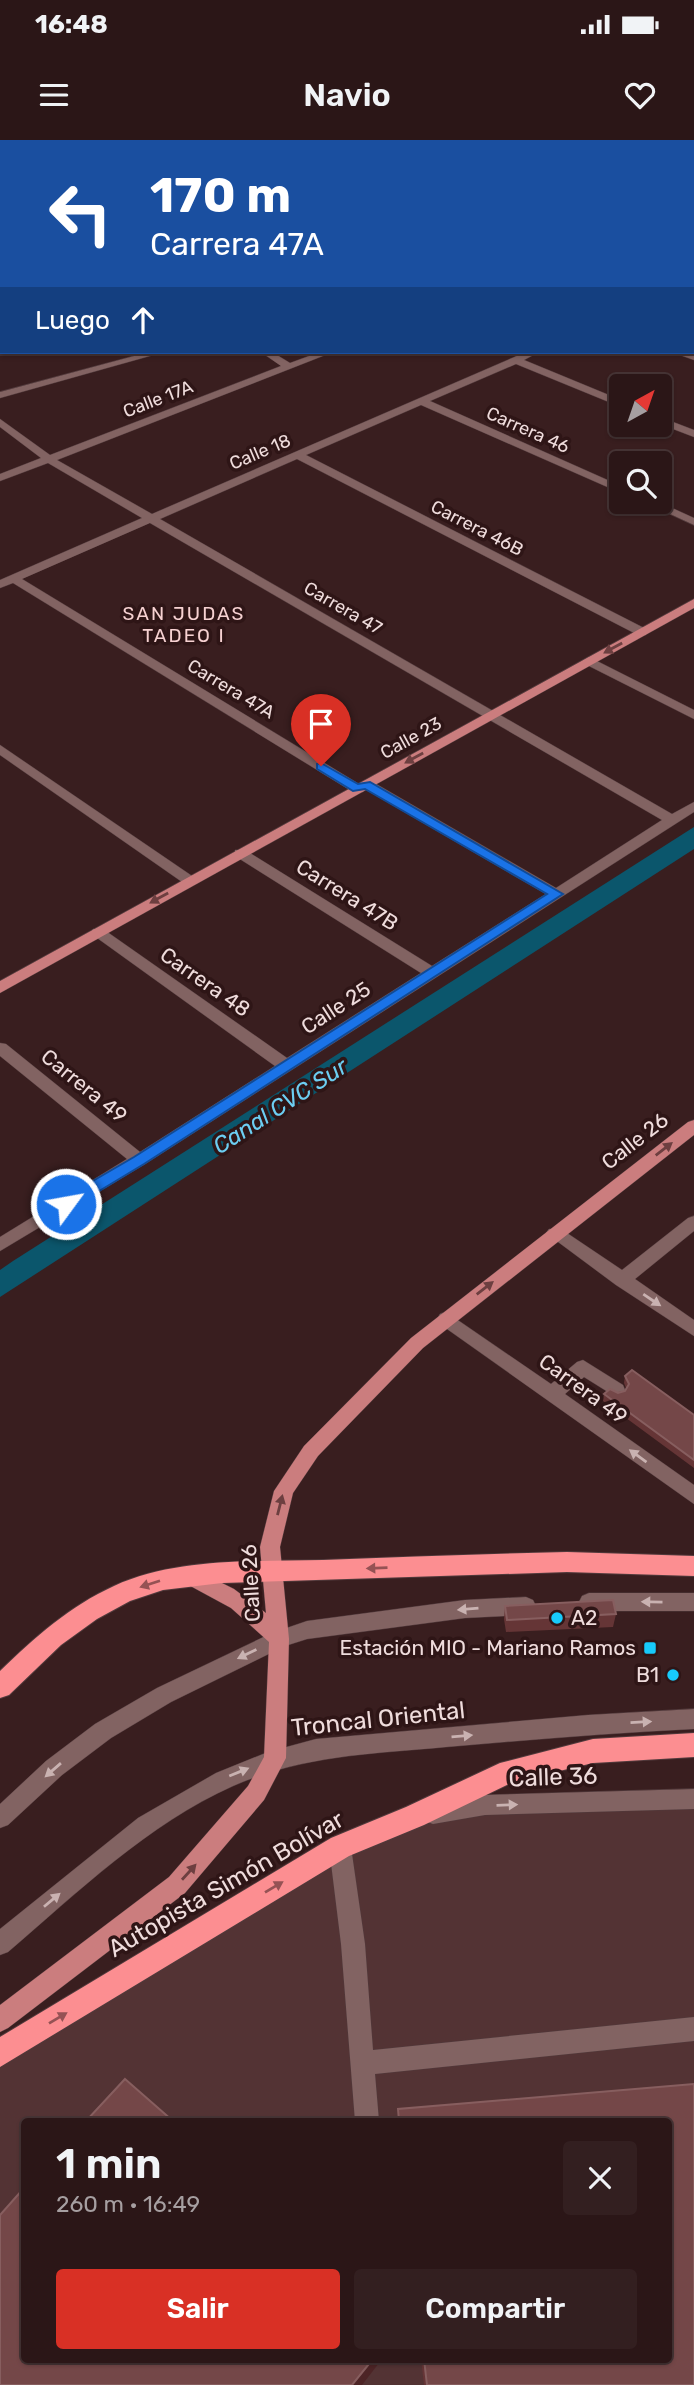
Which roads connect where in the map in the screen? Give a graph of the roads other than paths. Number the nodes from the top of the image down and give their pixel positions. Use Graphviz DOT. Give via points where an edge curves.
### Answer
graph roads {
  1 [pos="152,354"];
  2 [pos="268,354"];
  3 [pos="323,354"];
  4 [pos="530,354"];
  5 [pos="516,360"];
  6 [pos="289,367"];
  7 [pos="0,396"];
  8 [pos="609,399"];
  9 [pos="421,401"];
  10 [pos="0,422"];
  11 [pos="672,425"];
  12 [pos="694,434"];
  13 [pos="297,455"];
  14 [pos="50,460"];
  15 [pos="0,478"];
  16 [pos="609,485"];
  17 [pos="672,512"];
  18 [pos="152,518"];
  19 [pos="694,522"];
  20 [pos="13,578"];
  21 [pos="0,584"];
  22 [pos="694,604"];
  23 [pos="642,632"];
  24 [pos="589,661"];
  25 [pos="492,715"];
  26 [pos="694,715"];
  27 [pos="0,748"];
  28 [pos="362,787"];
  29 [pos="694,806"];
  30 [pos="672,820"];
  31 [pos="240,853"];
  32 [pos="190,881"];
  33 [pos="556,894"];
  34 [pos="98,932"];
  35 [pos="432,973"];
  36 [pos="0,988"];
  37 [pos="0,1048"];
  38 [pos="287,1066"];
  39 [pos="694,1126"];
  40 [pos="139,1160"];
  41 [pos="694,1222"];
  42 [pos="555,1234"];
  43 [pos="0,1245"];
  44 [pos="622,1279"];
  45 [pos="446,1319"];
  46 [pos="694,1329"];
  47 [pos="616,1390"];
  48 [pos="552,1395"];
  49 [pos="694,1496"];
  50 [pos="694,1557"];
  51 [pos="567,1562"];
  52 [pos="694,1566"];
  53 [pos="271,1572"];
  54 [pos="190,1576"];
  55 [pos="694,1602"];
  56 [pos="570,1603"];
  57 [pos="544,1605"];
  58 [pos="278,1639"];
  59 [pos="0,1687"];
  60 [pos="694,1719"];
  61 [pos="694,1745"];
  62 [pos="275,1758"];
  63 [pos="694,1799"];
  64 [pos="415,1816"];
  65 [pos="0,1818"];
  66 [pos="340,1847"];
  67 [pos="0,1944"];
  68 [pos="0,2020"];
  69 [pos="694,2029"];
  70 [pos="0,2053"];
  71 [pos="362,2063"];
  72 [pos="367,2118"];
  1 -- 7 [label="street"];
  2 -- 6 [label="street"];
  3 -- 6 [label="street, Calle 17A"];
  4 -- 5 [label="street, Calle 18"];
  5 -- 8 [label="street"];
  5 -- 9 [label="street, Calle 18"];
  6 -- 14 [label="street, Calle 17A"];
  9 -- 13 [label="street, Calle 18"];
  9 -- 16 [label="street, Carrera 46"];
  10 -- 14 [label="street, Carrera 47"];
  11 -- 12 [label="street"];
  13 -- 18 [label="street, Calle 18"];
  13 -- 23 [label="street, Carrera 46B"];
  14 -- 15 [label="street, Calle 17A"];
  14 -- 18 [label="street, Carrera 47"];
  17 -- 19 [label="street"];
  18 -- 20 [label="street, Calle 18"];
  18 -- 25 [label="street, Carrera 47"];
  20 -- 21 [label="street, Calle 18"];
  20 -- 28 [label="street, Carrera 47A"];
  22 -- 23 [label="main road, Calle 23"];
  23 -- 24 [label="main road, Calle 23, one-way"];
  24 -- 25 [label="main road, Calle 23"];
  24 -- 26 [label="street"];
  25 -- 28 [label="main road, Calle 23, one-way"];
  25 -- 30 [label="street, Carrera 47"];
  27 -- 32 [label="street"];
  28 -- 31 [label="main road, Calle 23"];
  28 -- 33 [label="street, Carrera 47A"];
  29 -- 30 [label="street, Calle 25"];
  30 -- 33 [label="street, Calle 25"];
  31 -- 32 [label="main road, Calle 23"];
  31 -- 35 [label="street, Carrera 47B"];
  32 -- 34 [label="main road, Calle 23, one-way"];
  33 -- 35 [label="street, Calle 25"];
  34 -- 36 [label="main road, Calle 23"];
  34 -- 38 [label="street, Carrera 48"];
  35 -- 38 [label="street, Calle 25"];
  37 -- 40 [label="street, Carrera 49"];
  38 -- 40 [label="street, Calle 25"];
  42 -- 39 [label="main road, Calle 26, one-way"];
  40 -- 43 [label="street, Calle 25"];
  41 -- 44 [label="street"];
  42 -- 44 [label="street"];
  45 -- 42 [label="main road, Calle 26, one-way"];
  44 -- 46 [label="street, one-way"];
  45 -- 48 [label="street, Carrera 49"];
  53 -- 45 [label="main road, Calle 26, one-way" via="270,1547 284,1491 312,1451"];
  47 -- 48 [label="street" via="583,1367"];
  49 -- 48 [label="street, Carrera 49, one-way"];
  50 -- 51 [label="street"];
  51 -- 52 [label="highway"];
  51 -- 53 [label="highway, one-way"];
  53 -- 54 [label="highway"];
  53 -- 58 [label="main road, Calle 26"];
  54 -- 58 [label="main road" via="239,1601"];
  54 -- 59 [label="highway, one-way" via="123,1592 88,1612 52,1637"];
  55 -- 56 [label="street, one-way"];
  57 -- 58 [label="street, one-way" via="465,1609 307,1630"];
  58 -- 62 [label="main road, Calle 26"];
  58 -- 65 [label="street, one-way" via="103,1731"];
  62 -- 60 [label="street, Troncal Oriental, one-way" via="316,1749"];
  61 -- 64 [label="highway, Autopista Simón Bolívar" via="593,1751 509,1771"];
  67 -- 62 [label="street, Troncal Oriental, one-way" via="123,1840 171,1807 219,1780"];
  68 -- 62 [label="main road, Calle 26, one-way" via="177,1885 256,1793"];
  64 -- 63 [label="street, Calle 36, one-way" via="485,1805"];
  64 -- 66 [label="highway, Autopista Simón Bolívar"];
  70 -- 66 [label="highway, Autopista Simón Bolívar, one-way"];
  66 -- 71 [label="street"];
  69 -- 71 [label="street"];
  71 -- 72 [label="street"];
}
